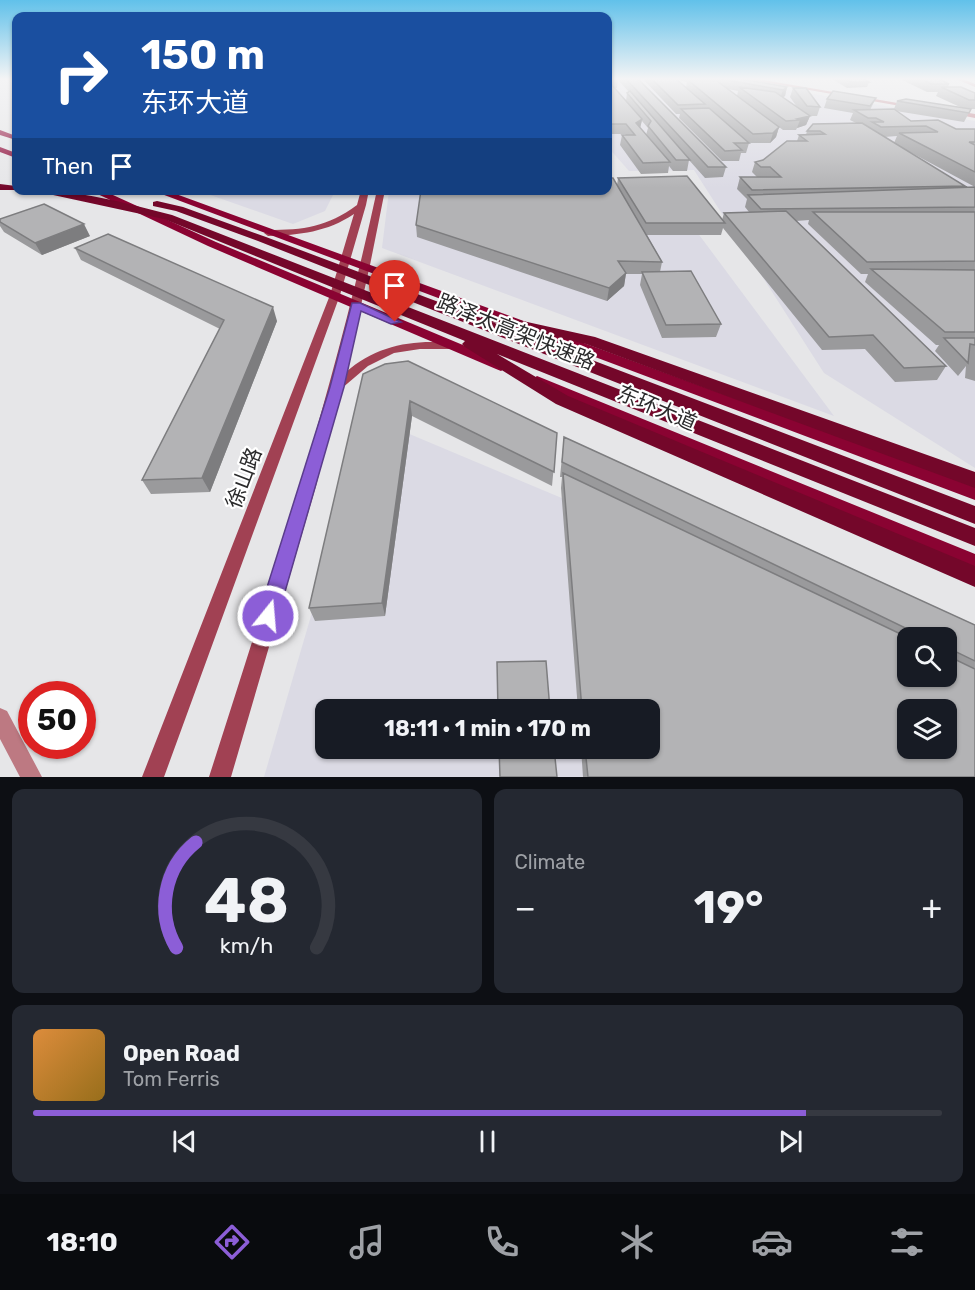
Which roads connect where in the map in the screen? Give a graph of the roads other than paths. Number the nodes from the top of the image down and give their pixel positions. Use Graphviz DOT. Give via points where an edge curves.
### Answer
graph roads {
  1 [pos="64,195"];
  2 [pos="104,195"];
  3 [pos="119,195"];
  4 [pos="168,195"];
  5 [pos="380,195"];
  6 [pos="363,198"];
  7 [pos="268,233"];
  8 [pos="346,260"];
  9 [pos="367,267"];
  10 [pos="335,295"];
  11 [pos="356,305"];
  12 [pos="433,313"];
  13 [pos="454,346"];
  14 [pos="337,387"];
  15 [pos="975,480"];
  16 [pos="975,493"];
  17 [pos="975,515"];
  18 [pos="975,537"];
  19 [pos="975,563"];
  20 [pos="975,577"];
  21 [pos="0,718"];
  22 [pos="31,777"];
  23 [pos="153,777"];
  24 [pos="220,777"];
  1 -- 12 [label="highway, 路泽太高架快速路" via="168,217"];
  2 -- 10 [label="main road, 东环大道"];
  3 -- 12 [label="highway, 路泽太高架快速路" via="179,209"];
  4 -- 7 [label="main road, 东环大道"];
  5 -- 9 [label="main road"];
  6 -- 7 [label="main road" via="340,222 315,230"];
  6 -- 8 [label="main road, 徐山路"];
  7 -- 8 [label="main road, 东环大道"];
  8 -- 9 [label="main road, 东环大道"];
  8 -- 10 [label="main road, 徐山路"];
  9 -- 11 [label="main road"];
  9 -- 16 [label="main road, 东环大道"];
  10 -- 11 [label="main road, 东环大道"];
  10 -- 23 [label="main road, 徐山路"];
  11 -- 13 [label="main road, 东环大道"];
  11 -- 14 [label="main road"];
  12 -- 15 [label="highway" via="590,340"];
  12 -- 17 [label="highway, 路泽太高架快速路"];
  12 -- 18 [label="highway, 路泽太高架快速路"];
  12 -- 20 [label="highway" via="562,400"];
  13 -- 14 [label="main road" via="418,343 393,348 357,366"];
  13 -- 19 [label="main road, 东环大道"];
  14 -- 24 [label="main road"];
  21 -- 22 [label="street"];
}
